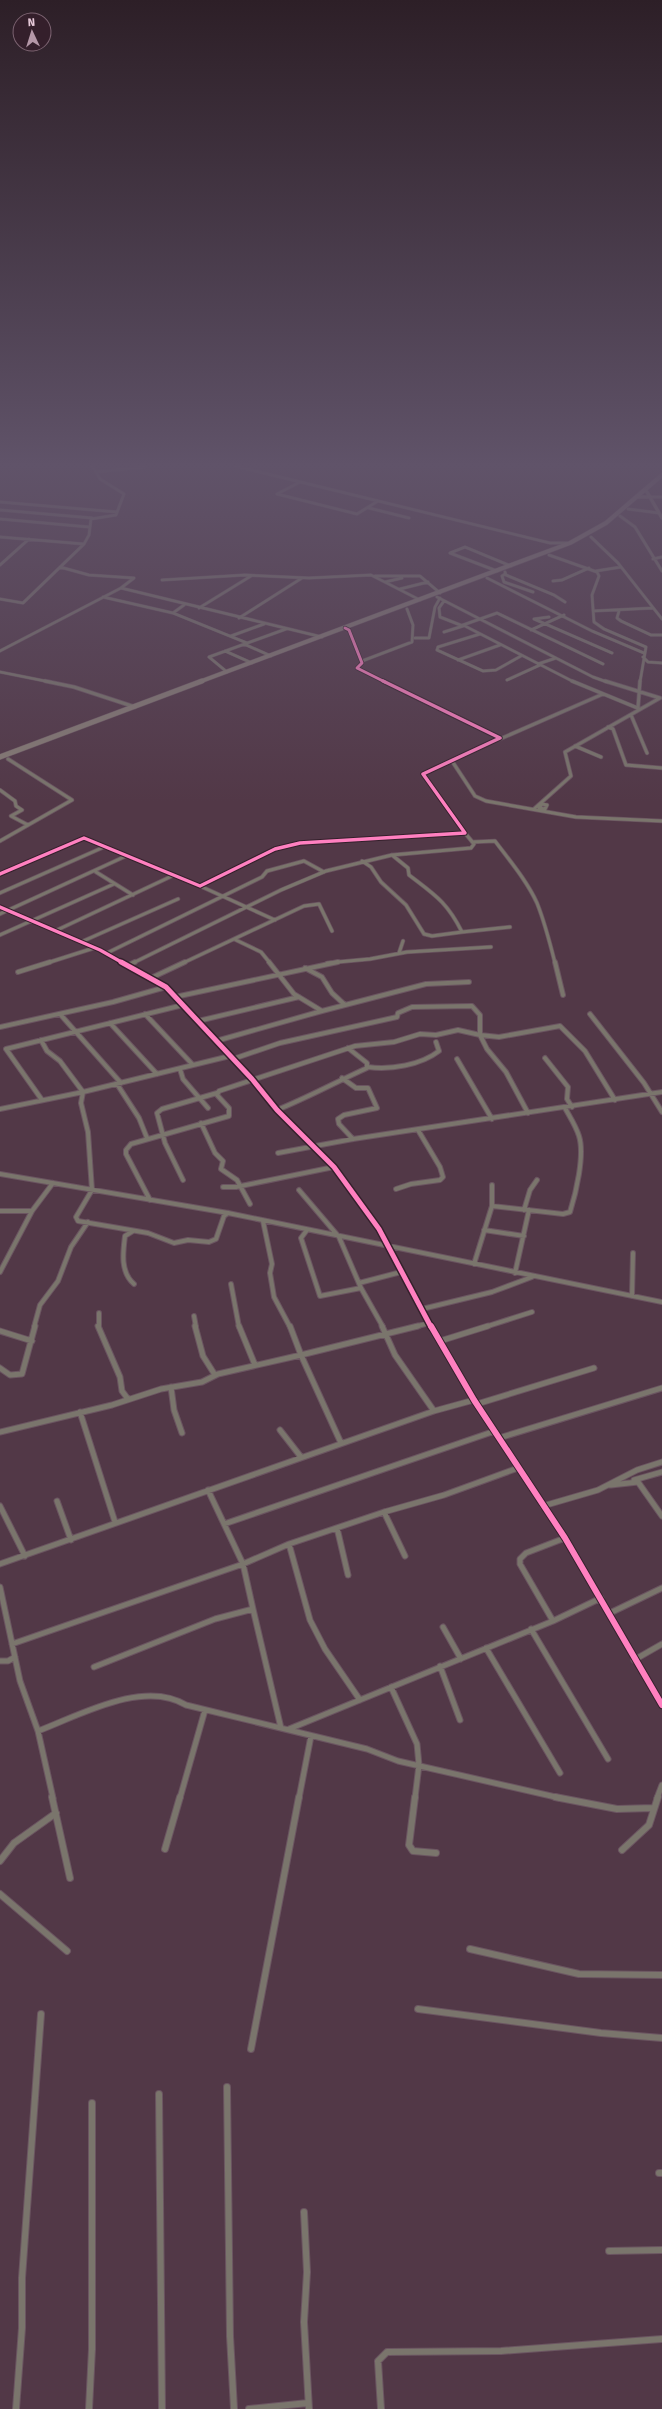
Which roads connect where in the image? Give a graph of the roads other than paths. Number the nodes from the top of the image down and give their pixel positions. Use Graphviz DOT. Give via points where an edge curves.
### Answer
graph roads {
  1 [pos="49,577"];
  2 [pos="125,577"];
  3 [pos="208,577"];
  4 [pos="247,577"];
  5 [pos="292,577"];
  6 [pos="323,577"];
  7 [pos="376,577"];
  8 [pos="402,577"];
  9 [pos="423,577"];
  10 [pos="482,577"];
  11 [pos="502,577"];
  12 [pos="515,577"];
  13 [pos="568,577"];
  14 [pos="598,577"];
  15 [pos="629,577"];
  16 [pos="302,578"];
  17 [pos="487,578"];
  18 [pos="162,580"];
  19 [pos="553,581"];
  20 [pos="385,582"];
  21 [pos="428,582"];
  22 [pos="121,588"];
  23 [pos="400,590"];
  24 [pos="450,590"];
  25 [pos="533,592"];
  26 [pos="438,596"];
  27 [pos="103,597"];
  28 [pos="0,599"];
  29 [pos="420,600"];
  30 [pos="444,601"];
  31 [pos="565,602"];
  32 [pos="184,605"];
  33 [pos="199,608"];
  34 [pos="653,608"];
  35 [pos="406,609"];
  36 [pos="594,611"];
  37 [pos="619,611"];
  38 [pos="174,613"];
  39 [pos="564,615"];
  40 [pos="549,617"];
  41 [pos="239,618"];
  42 [pos="480,618"];
  43 [pos="662,619"];
  44 [pos="546,623"];
  45 [pos="266,624"];
  46 [pos="463,626"];
  47 [pos="286,629"];
  48 [pos="347,629"];
  49 [pos="531,630"];
  50 [pos="444,632"];
  51 [pos="480,634"];
  52 [pos="662,635"];
  53 [pos="230,636"];
  54 [pos="322,637"];
  55 [pos="415,638"];
  56 [pos="246,644"];
  57 [pos="500,645"];
  58 [pos="0,650"];
  59 [pos="225,651"];
  60 [pos="612,653"];
  61 [pos="644,653"];
  62 [pos="271,656"];
  63 [pos="521,656"];
  64 [pos="643,657"];
  65 [pos="556,658"];
  66 [pos="458,660"];
  67 [pos="362,661"];
  68 [pos="252,663"];
  69 [pos="539,664"];
  70 [pos="603,664"];
  71 [pos="662,664"];
  72 [pos="0,672"];
  73 [pos="227,672"];
  74 [pos="507,680"];
  75 [pos="190,686"];
  76 [pos="195,688"];
  77 [pos="638,693"];
  78 [pos="604,694"];
  79 [pos="661,698"];
  80 [pos="135,707"];
  81 [pos="639,708"];
  82 [pos="631,715"];
  83 [pos="608,727"];
  84 [pos="500,739"];
  85 [pos="575,746"];
  86 [pos="647,753"];
  87 [pos="0,757"];
  88 [pos="601,758"];
  89 [pos="8,759"];
  90 [pos="0,761"];
  91 [pos="452,761"];
  92 [pos="662,768"];
  93 [pos="0,790"];
  94 [pos="534,809"];
  95 [pos="662,821"];
  96 [pos="28,825"];
  97 [pos="465,833"];
  98 [pos="0,840"];
  99 [pos="472,842"];
  100 [pos="104,847"];
  101 [pos="392,855"];
  102 [pos="126,856"];
  103 [pos="362,861"];
  104 [pos="96,872"];
  105 [pos="324,872"];
  106 [pos="0,874"];
  107 [pos="172,876"];
  108 [pos="114,884"];
  109 [pos="200,886"];
  110 [pos="0,893"];
  111 [pos="134,895"];
  112 [pos="223,896"];
  113 [pos="178,900"];
  114 [pos="248,906"];
  115 [pos="0,907"];
  116 [pos="8,910"];
  117 [pos="0,914"];
  118 [pos="29,920"];
  119 [pos="275,920"];
  120 [pos="510,927"];
  121 [pos="332,931"];
  122 [pos="55,932"];
  123 [pos="462,932"];
  124 [pos="0,934"];
  125 [pos="236,940"];
  126 [pos="403,941"];
  127 [pos="81,942"];
  128 [pos="491,947"];
  129 [pos="94,948"];
  130 [pos="107,953"];
  131 [pos="399,953"];
  132 [pos="129,965"];
  133 [pos="304,967"];
  134 [pos="18,972"];
  135 [pos="279,972"];
  136 [pos="151,978"];
  137 [pos="469,982"];
  138 [pos="166,987"];
  139 [pos="563,995"];
  140 [pos="175,997"];
  141 [pos="298,997"];
  142 [pos="183,1005"];
  143 [pos="345,1005"];
  144 [pos="322,1011"];
  145 [pos="60,1014"];
  146 [pos="145,1014"];
  147 [pos="590,1014"];
  148 [pos="198,1021"];
  149 [pos="110,1023"];
  150 [pos="0,1027"];
  151 [pos="76,1031"];
  152 [pos="480,1035"];
  153 [pos="41,1040"];
  154 [pos="216,1041"];
  155 [pos="436,1042"];
  156 [pos="348,1048"];
  157 [pos="232,1058"];
  158 [pos="545,1058"];
  159 [pos="457,1059"];
  160 [pos="192,1066"];
  161 [pos="368,1067"];
  162 [pos="180,1069"];
  163 [pos="157,1074"];
  164 [pos="342,1078"];
  165 [pos="252,1079"];
  166 [pos="119,1084"];
  167 [pos="83,1092"];
  168 [pos="662,1092"];
  169 [pos="217,1093"];
  170 [pos="649,1094"];
  171 [pos="199,1098"];
  172 [pos="42,1100"];
  173 [pos="615,1100"];
  174 [pos="0,1106"];
  175 [pos="11,1106"];
  176 [pos="572,1107"];
  177 [pos="208,1108"];
  178 [pos="565,1108"];
  179 [pos="0,1109"];
  180 [pos="277,1110"];
  181 [pos="662,1112"];
  182 [pos="528,1113"];
  183 [pos="492,1119"];
  184 [pos="201,1123"];
  185 [pos="418,1130"];
  186 [pos="164,1134"];
  187 [pos="147,1138"];
  188 [pos="353,1139"];
  189 [pos="315,1146"];
  190 [pos="278,1153"];
  191 [pos="334,1167"];
  192 [pos="0,1174"];
  193 [pos="183,1180"];
  194 [pos="537,1180"];
  195 [pos="53,1184"];
  196 [pos="492,1185"];
  197 [pos="241,1186"];
  198 [pos="223,1187"];
  199 [pos="396,1189"];
  200 [pos="92,1190"];
  201 [pos="299,1190"];
  202 [pos="150,1200"];
  203 [pos="250,1204"];
  204 [pos="492,1206"];
  205 [pos="527,1210"];
  206 [pos="0,1211"];
  207 [pos="32,1211"];
  208 [pos="228,1213"];
  209 [pos="262,1221"];
  210 [pos="88,1222"];
  211 [pos="307,1230"];
  212 [pos="484,1230"];
  213 [pos="133,1231"];
  214 [pos="524,1236"];
  215 [pos="339,1237"];
  216 [pos="386,1245"];
  217 [pos="634,1253"];
  218 [pos="474,1264"];
  219 [pos="0,1272"];
  220 [pos="401,1272"];
  221 [pos="516,1273"];
  222 [pos="532,1277"];
  223 [pos="134,1284"];
  224 [pos="231,1284"];
  225 [pos="360,1285"];
  226 [pos="632,1296"];
  227 [pos="662,1302"];
  228 [pos="422,1309"];
  229 [pos="532,1312"];
  230 [pos="99,1313"];
  231 [pos="194,1316"];
  232 [pos="429,1323"];
  233 [pos="0,1331"];
  234 [pos="387,1334"];
  235 [pos="32,1340"];
  236 [pos="440,1341"];
  237 [pos="301,1355"];
  238 [pos="256,1365"];
  239 [pos="0,1368"];
  240 [pos="594,1368"];
  241 [pos="215,1375"];
  242 [pos="171,1387"];
  243 [pos="662,1388"];
  244 [pos="128,1399"];
  245 [pos="475,1402"];
  246 [pos="434,1411"];
  247 [pos="80,1412"];
  248 [pos="280,1430"];
  249 [pos="495,1431"];
  250 [pos="0,1432"];
  251 [pos="182,1433"];
  252 [pos="499,1438"];
  253 [pos="340,1443"];
  254 [pos="301,1457"];
  255 [pos="662,1462"];
  256 [pos="518,1468"];
  257 [pos="662,1472"];
  258 [pos="632,1481"];
  259 [pos="607,1486"];
  260 [pos="208,1490"];
  261 [pos="58,1501"];
  262 [pos="0,1506"];
  263 [pos="543,1506"];
  264 [pos="384,1512"];
  265 [pos="662,1516"];
  266 [pos="115,1522"];
  267 [pos="224,1524"];
  268 [pos="336,1528"];
  269 [pos="565,1538"];
  270 [pos="71,1540"];
  271 [pos="289,1544"];
  272 [pos="25,1556"];
  273 [pos="405,1556"];
  274 [pos="0,1564"];
  275 [pos="242,1564"];
  276 [pos="348,1576"];
  277 [pos="0,1587"];
  278 [pos="662,1588"];
  279 [pos="601,1598"];
  280 [pos="253,1609"];
  281 [pos="610,1613"];
  282 [pos="552,1620"];
  283 [pos="443,1627"];
  284 [pos="531,1629"];
  285 [pos="12,1644"];
  286 [pos="662,1644"];
  287 [pos="486,1648"];
  288 [pos="15,1657"];
  289 [pos="461,1659"];
  290 [pos="634,1660"];
  291 [pos="0,1661"];
  292 [pos="440,1666"];
  293 [pos="94,1667"];
  294 [pos="391,1687"];
  295 [pos="360,1700"];
  296 [pos="662,1705"];
  297 [pos="205,1710"];
  298 [pos="460,1720"];
  299 [pos="281,1728"];
  300 [pos="289,1730"];
  301 [pos="38,1731"];
  302 [pos="311,1736"];
  303 [pos="608,1759"];
  304 [pos="419,1765"];
  305 [pos="560,1773"];
  306 [pos="662,1785"];
  307 [pos="653,1808"];
  308 [pos="56,1813"];
  309 [pos="166,1849"];
  310 [pos="622,1850"];
  311 [pos="436,1853"];
  312 [pos="0,1861"];
  313 [pos="70,1878"];
  314 [pos="0,1894"];
  315 [pos="470,1949"];
  316 [pos="67,1952"];
  317 [pos="662,1975"];
  318 [pos="418,2009"];
  319 [pos="41,2014"];
  320 [pos="662,2038"];
  321 [pos="252,2049"];
  322 [pos="227,2087"];
  323 [pos="159,2094"];
  324 [pos="92,2103"];
  325 [pos="304,2212"];
  326 [pos="662,2250"];
  327 [pos="609,2251"];
  328 [pos="662,2339"];
  329 [pos="308,2406"];
  330 [pos="16,2409"];
  331 [pos="89,2409"];
  332 [pos="162,2409"];
  333 [pos="234,2409"];
  334 [pos="249,2409"];
  335 [pos="381,2409"];
  1 -- 28 [label="street" via="23,603"];
  2 -- 22 [label="street" via="134,578"];
  3 -- 18 [label="street"];
  4 -- 33 [label="street"];
  5 -- 16 [label="street"];
  6 -- 16 [label="street"];
  7 -- 20 [label="street"];
  8 -- 20 [label="street"];
  9 -- 21 [label="street"];
  10 -- 24 [label="highway"];
  11 -- 25 [label="street" via="504,582"];
  12 -- 31 [label="street"];
  13 -- 19 [label="street"];
  14 -- 36 [label="street" via="592,591"];
  15 -- 34 [label="street"];
  16 -- 41 [label="street"];
  17 -- 24 [label="highway"];
  17 -- 39 [label="street"];
  20 -- 29 [label="street"];
  21 -- 23 [label="street"];
  21 -- 26 [label="street"];
  22 -- 27 [label="street"];
  22 -- 32 [label="street" via="124,591"];
  24 -- 26 [label="highway"];
  26 -- 29 [label="highway"];
  26 -- 30 [label="street"];
  26 -- 35 [label="highway"];
  26 -- 55 [label="street" via="429,638"];
  27 -- 38 [label="street"];
  27 -- 58 [label="street"];
  29 -- 48 [label="highway"];
  30 -- 42 [label="street"];
  30 -- 46 [label="street" via="439,608 440,617"];
  32 -- 33 [label="street"];
  32 -- 38 [label="street"];
  33 -- 41 [label="street"];
  34 -- 37 [label="street"];
  34 -- 43 [label="street"];
  35 -- 48 [label="highway"];
  35 -- 67 [label="street" via="413,625 412,642"];
  36 -- 37 [label="street"];
  36 -- 61 [label="street" via="593,619 599,627 645,646"];
  37 -- 52 [label="street" via="617,618 621,621 651,635"];
  38 -- 53 [label="street"];
  39 -- 44 [label="street"];
  39 -- 61 [label="street" via="592,631"];
  40 -- 44 [label="street" via="534,620"];
  41 -- 45 [label="street"];
  42 -- 46 [label="street"];
  42 -- 49 [label="street" via="497,613"];
  42 -- 65 [label="street"];
  44 -- 49 [label="street"];
  44 -- 60 [label="street"];
  45 -- 47 [label="street"];
  45 -- 53 [label="street"];
  46 -- 50 [label="street"];
  46 -- 51 [label="street"];
  47 -- 54 [label="street"];
  47 -- 56 [label="street"];
  48 -- 54 [label="highway"];
  48 -- 67 [label="street"];
  48 -- 76 [label="highway"];
  49 -- 70 [label="street"];
  51 -- 57 [label="street"];
  51 -- 66 [label="street" via="438,648 439,651"];
  53 -- 56 [label="street"];
  54 -- 62 [label="highway"];
  56 -- 59 [label="street"];
  56 -- 62 [label="street"];
  57 -- 63 [label="street"];
  57 -- 66 [label="street"];
  59 -- 68 [label="street"];
  59 -- 73 [label="street" via="209,658"];
  61 -- 64 [label="street"];
  62 -- 68 [label="highway"];
  63 -- 66 [label="street" via="507,665 485,673 474,670"];
  63 -- 69 [label="street"];
  64 -- 71 [label="street" via="648,662"];
  64 -- 77 [label="street"];
  65 -- 69 [label="street"];
  65 -- 77 [label="street" via="593,677"];
  67 -- 84 [label="street" via="357,668 360,670"];
  68 -- 73 [label="highway"];
  69 -- 74 [label="street"];
  69 -- 78 [label="street"];
  72 -- 80 [label="street" via="74,687"];
  73 -- 75 [label="highway"];
  75 -- 76 [label="highway"];
  75 -- 80 [label="highway"];
  76 -- 89 [label="highway"];
  77 -- 79 [label="street"];
  77 -- 81 [label="street"];
  78 -- 81 [label="street"];
  78 -- 84 [label="street"];
  79 -- 81 [label="street"];
  80 -- 87 [label="highway"];
  81 -- 82 [label="street"];
  82 -- 83 [label="street"];
  82 -- 86 [label="street"];
  83 -- 85 [label="street"];
  83 -- 92 [label="street" via="613,729 626,765"];
  84 -- 91 [label="street"];
  85 -- 88 [label="street"];
  85 -- 94 [label="street" via="564,755 571,776"];
  89 -- 90 [label="highway"];
  89 -- 96 [label="street" via="72,800"];
  91 -- 94 [label="street" via="477,797"];
  91 -- 97 [label="street" via="423,774"];
  93 -- 96 [label="street" via="22,810 11,816"];
  94 -- 95 [label="street" via="576,817"];
  96 -- 98 [label="street"];
  97 -- 99 [label="street"];
  97 -- 109 [label="street" via="294,844 275,849"];
  99 -- 101 [label="street" via="474,846 471,848"];
  99 -- 139 [label="street" via="495,841 532,894 546,928"];
  100 -- 102 [label="street"];
  100 -- 106 [label="street" via="94,841 80,838"];
  100 -- 110 [label="street"];
  101 -- 103 [label="street"];
  101 -- 123 [label="street" via="406,866 412,878 441,899"];
  102 -- 104 [label="street"];
  102 -- 107 [label="street"];
  103 -- 105 [label="street"];
  103 -- 123 [label="street" via="371,867 381,882 406,905 424,934 432,936"];
  104 -- 108 [label="street"];
  104 -- 116 [label="street"];
  105 -- 112 [label="street" via="306,862 296,863 266,871 262,878"];
  105 -- 114 [label="street"];
  107 -- 109 [label="street"];
  107 -- 111 [label="street"];
  108 -- 111 [label="street"];
  108 -- 118 [label="street"];
  109 -- 112 [label="street"];
  111 -- 122 [label="street"];
  112 -- 114 [label="street"];
  112 -- 130 [label="street"];
  113 -- 127 [label="street" via="138,914"];
  114 -- 119 [label="street"];
  114 -- 132 [label="street"];
  115 -- 116 [label="street"];
  116 -- 117 [label="street"];
  116 -- 118 [label="street"];
  118 -- 122 [label="street"];
  118 -- 124 [label="street"];
  119 -- 121 [label="street" via="316,903"];
  119 -- 125 [label="street"];
  120 -- 123 [label="street"];
  122 -- 127 [label="street"];
  125 -- 135 [label="street" via="261,952"];
  125 -- 136 [label="street"];
  126 -- 131 [label="street"];
  127 -- 129 [label="street"];
  128 -- 131 [label="street"];
  129 -- 130 [label="street"];
  129 -- 134 [label="street"];
  130 -- 132 [label="street"];
  131 -- 133 [label="street"];
  132 -- 136 [label="street"];
  133 -- 135 [label="street"];
  133 -- 143 [label="street" via="322,977 332,993"];
  135 -- 140 [label="street"];
  135 -- 141 [label="street" via="287,986"];
  136 -- 138 [label="street"];
  137 -- 143 [label="street" via="426,984"];
  138 -- 140 [label="street"];
  138 -- 145 [label="street"];
  140 -- 142 [label="street"];
  141 -- 144 [label="street"];
  141 -- 148 [label="street"];
  142 -- 146 [label="street"];
  142 -- 148 [label="street"];
  143 -- 144 [label="street"];
  144 -- 154 [label="street"];
  145 -- 150 [label="street"];
  145 -- 151 [label="street"];
  146 -- 149 [label="street"];
  146 -- 160 [label="street"];
  147 -- 170 [label="street" via="644,1083"];
  148 -- 154 [label="street"];
  149 -- 151 [label="street"];
  149 -- 163 [label="street"];
  151 -- 153 [label="street"];
  151 -- 166 [label="street"];
  152 -- 156 [label="street" via="458,1030 436,1035 420,1034 394,1042"];
  152 -- 157 [label="street" via="480,1015 474,1006 412,1007 398,1013 397,1017 280,1043"];
  152 -- 173 [label="street" via="504,1036 547,1026 560,1026 585,1051"];
  152 -- 182 [label="street" via="487,1049 506,1072"];
  153 -- 167 [label="street" via="47,1051 60,1061"];
  153 -- 172 [label="street" via="8,1048 6,1051"];
  154 -- 157 [label="street"];
  155 -- 161 [label="street" via="439,1051 429,1057 382,1068"];
  156 -- 161 [label="street"];
  156 -- 165 [label="street"];
  157 -- 160 [label="street"];
  157 -- 165 [label="street"];
  158 -- 176 [label="street" via="568,1087 567,1099"];
  159 -- 183 [label="street" via="480,1094"];
  160 -- 162 [label="street"];
  161 -- 164 [label="street"];
  162 -- 163 [label="street"];
  162 -- 171 [label="street" via="183,1079"];
  163 -- 166 [label="street"];
  164 -- 180 [label="street" via="317,1094"];
  164 -- 188 [label="street" via="356,1088 368,1088 377,1108 344,1115 338,1119 339,1124"];
  165 -- 169 [label="street"];
  165 -- 180 [label="street"];
  166 -- 167 [label="street"];
  166 -- 187 [label="street" via="139,1118"];
  167 -- 172 [label="street"];
  167 -- 200 [label="street" via="81,1103 88,1132"];
  168 -- 170 [label="street"];
  169 -- 171 [label="street"];
  169 -- 184 [label="street" via="231,1114"];
  170 -- 173 [label="street"];
  170 -- 181 [label="street"];
  171 -- 177 [label="street"];
  171 -- 186 [label="street" via="158,1111 156,1115"];
  172 -- 175 [label="street"];
  173 -- 176 [label="street"];
  174 -- 175 [label="street"];
  175 -- 179 [label="street"];
  176 -- 178 [label="street"];
  178 -- 182 [label="street"];
  178 -- 205 [label="street" via="579,1135 581,1147 573,1207 566,1214"];
  180 -- 189 [label="street"];
  182 -- 183 [label="street"];
  183 -- 185 [label="street"];
  184 -- 186 [label="street"];
  184 -- 197 [label="street" via="215,1153 223,1161 222,1169 232,1175"];
  185 -- 188 [label="street"];
  185 -- 199 [label="street" via="440,1167 443,1177 440,1180"];
  186 -- 187 [label="street"];
  186 -- 193 [label="street" via="165,1143"];
  187 -- 202 [label="street" via="131,1144 126,1154"];
  188 -- 189 [label="street"];
  189 -- 190 [label="street"];
  189 -- 191 [label="street"];
  191 -- 197 [label="street"];
  191 -- 216 [label="street" via="379,1228"];
  192 -- 195 [label="street"];
  194 -- 205 [label="street" via="530,1190"];
  195 -- 200 [label="street"];
  195 -- 207 [label="street"];
  196 -- 204 [label="street"];
  197 -- 198 [label="street"];
  197 -- 203 [label="street"];
  200 -- 202 [label="street"];
  200 -- 210 [label="street" via="76,1217 78,1221"];
  201 -- 215 [label="street"];
  202 -- 208 [label="street"];
  204 -- 205 [label="street"];
  204 -- 212 [label="street"];
  205 -- 214 [label="street"];
  206 -- 207 [label="street"];
  207 -- 219 [label="street"];
  208 -- 209 [label="street"];
  208 -- 213 [label="street" via="224,1216 213,1241 174,1242"];
  209 -- 211 [label="street"];
  209 -- 237 [label="street" via="272,1264 270,1273 274,1297 290,1323"];
  210 -- 213 [label="street"];
  210 -- 235 [label="street" via="71,1247 58,1281 40,1305"];
  211 -- 215 [label="street"];
  211 -- 225 [label="street" via="301,1235 302,1242 320,1296"];
  212 -- 214 [label="street"];
  212 -- 218 [label="street"];
  213 -- 223 [label="street" via="125,1236 124,1267 127,1278"];
  214 -- 221 [label="street"];
  215 -- 216 [label="street"];
  215 -- 225 [label="street"];
  216 -- 218 [label="street"];
  216 -- 220 [label="street"];
  217 -- 226 [label="street"];
  218 -- 221 [label="street"];
  220 -- 225 [label="street"];
  220 -- 228 [label="street"];
  221 -- 222 [label="street"];
  222 -- 226 [label="street"];
  222 -- 228 [label="street" via="488,1293"];
  224 -- 238 [label="street" via="240,1332"];
  225 -- 234 [label="street"];
  226 -- 227 [label="street"];
  228 -- 232 [label="street"];
  229 -- 236 [label="street"];
  230 -- 244 [label="street" via="98,1325 120,1376 122,1391"];
  231 -- 241 [label="street" via="199,1342 209,1368"];
  232 -- 234 [label="street"];
  232 -- 236 [label="street"];
  233 -- 235 [label="street"];
  234 -- 237 [label="street"];
  234 -- 246 [label="street" via="395,1354"];
  235 -- 239 [label="street" via="22,1374 10,1375"];
  236 -- 245 [label="street"];
  237 -- 238 [label="street"];
  237 -- 253 [label="street"];
  238 -- 241 [label="street"];
  240 -- 245 [label="street"];
  241 -- 242 [label="street" via="208,1380"];
  242 -- 244 [label="street"];
  242 -- 251 [label="street" via="173,1412"];
  243 -- 252 [label="street"];
  244 -- 247 [label="street"];
  245 -- 246 [label="street"];
  245 -- 249 [label="street"];
  246 -- 253 [label="street"];
  247 -- 250 [label="street"];
  247 -- 266 [label="street"];
  248 -- 254 [label="street"];
  249 -- 252 [label="street"];
  249 -- 267 [label="street"];
  252 -- 256 [label="street"];
  253 -- 254 [label="street"];
  254 -- 260 [label="street"];
  255 -- 259 [label="street" via="628,1474"];
  256 -- 263 [label="street"];
  256 -- 264 [label="street" via="444,1495"];
  257 -- 258 [label="street"];
  258 -- 259 [label="street"];
  258 -- 265 [label="street" via="638,1482"];
  259 -- 263 [label="street"];
  260 -- 266 [label="street"];
  260 -- 267 [label="street"];
  261 -- 270 [label="street"];
  262 -- 272 [label="street"];
  263 -- 269 [label="street"];
  264 -- 268 [label="street"];
  264 -- 273 [label="street"];
  266 -- 270 [label="street"];
  267 -- 275 [label="street"];
  268 -- 271 [label="street"];
  268 -- 276 [label="street"];
  269 -- 279 [label="street"];
  269 -- 282 [label="street" via="526,1553 520,1559 520,1564"];
  270 -- 272 [label="street"];
  271 -- 275 [label="street"];
  271 -- 295 [label="street" via="310,1620 325,1649"];
  272 -- 274 [label="street"];
  275 -- 280 [label="street"];
  275 -- 285 [label="street"];
  277 -- 285 [label="street"];
  278 -- 281 [label="street"];
  279 -- 281 [label="street"];
  279 -- 282 [label="street"];
  280 -- 293 [label="street" via="214,1620"];
  280 -- 299 [label="street"];
  281 -- 290 [label="street"];
  282 -- 284 [label="street"];
  283 -- 289 [label="street"];
  284 -- 287 [label="street"];
  284 -- 303 [label="street"];
  285 -- 288 [label="street"];
  286 -- 290 [label="street"];
  287 -- 289 [label="street"];
  287 -- 305 [label="street"];
  288 -- 291 [label="street"];
  288 -- 301 [label="street" via="20,1681"];
  289 -- 292 [label="street"];
  290 -- 296 [label="street"];
  292 -- 294 [label="street"];
  292 -- 298 [label="street"];
  294 -- 295 [label="street"];
  294 -- 304 [label="street" via="417,1744"];
  295 -- 300 [label="street"];
  297 -- 299 [label="street"];
  297 -- 301 [label="street" via="175,1698 137,1695"];
  297 -- 309 [label="street"];
  299 -- 300 [label="street"];
  300 -- 302 [label="street"];
  301 -- 308 [label="street"];
  302 -- 304 [label="street"];
  302 -- 321 [label="street"];
  304 -- 307 [label="street" via="584,1804 617,1809"];
  304 -- 311 [label="street" via="409,1845 413,1851"];
  306 -- 307 [label="street"];
  307 -- 310 [label="street" via="651,1822 642,1834"];
  308 -- 312 [label="street" via="14,1844"];
  308 -- 313 [label="street"];
  314 -- 316 [label="street"];
  315 -- 317 [label="street" via="567,1972"];
  318 -- 320 [label="street" via="469,2013 580,2030"];
  319 -- 330 [label="street" via="22,2278 22,2328"];
  322 -- 333 [label="street" via="230,2336"];
  323 -- 332 [label="street"];
  324 -- 331 [label="street" via="92,2349"];
  325 -- 329 [label="street" via="307,2272 304,2322"];
  326 -- 327 [label="street"];
  328 -- 335 [label="street" via="502,2351 387,2352 378,2361"];
  329 -- 334 [label="street"];
}
